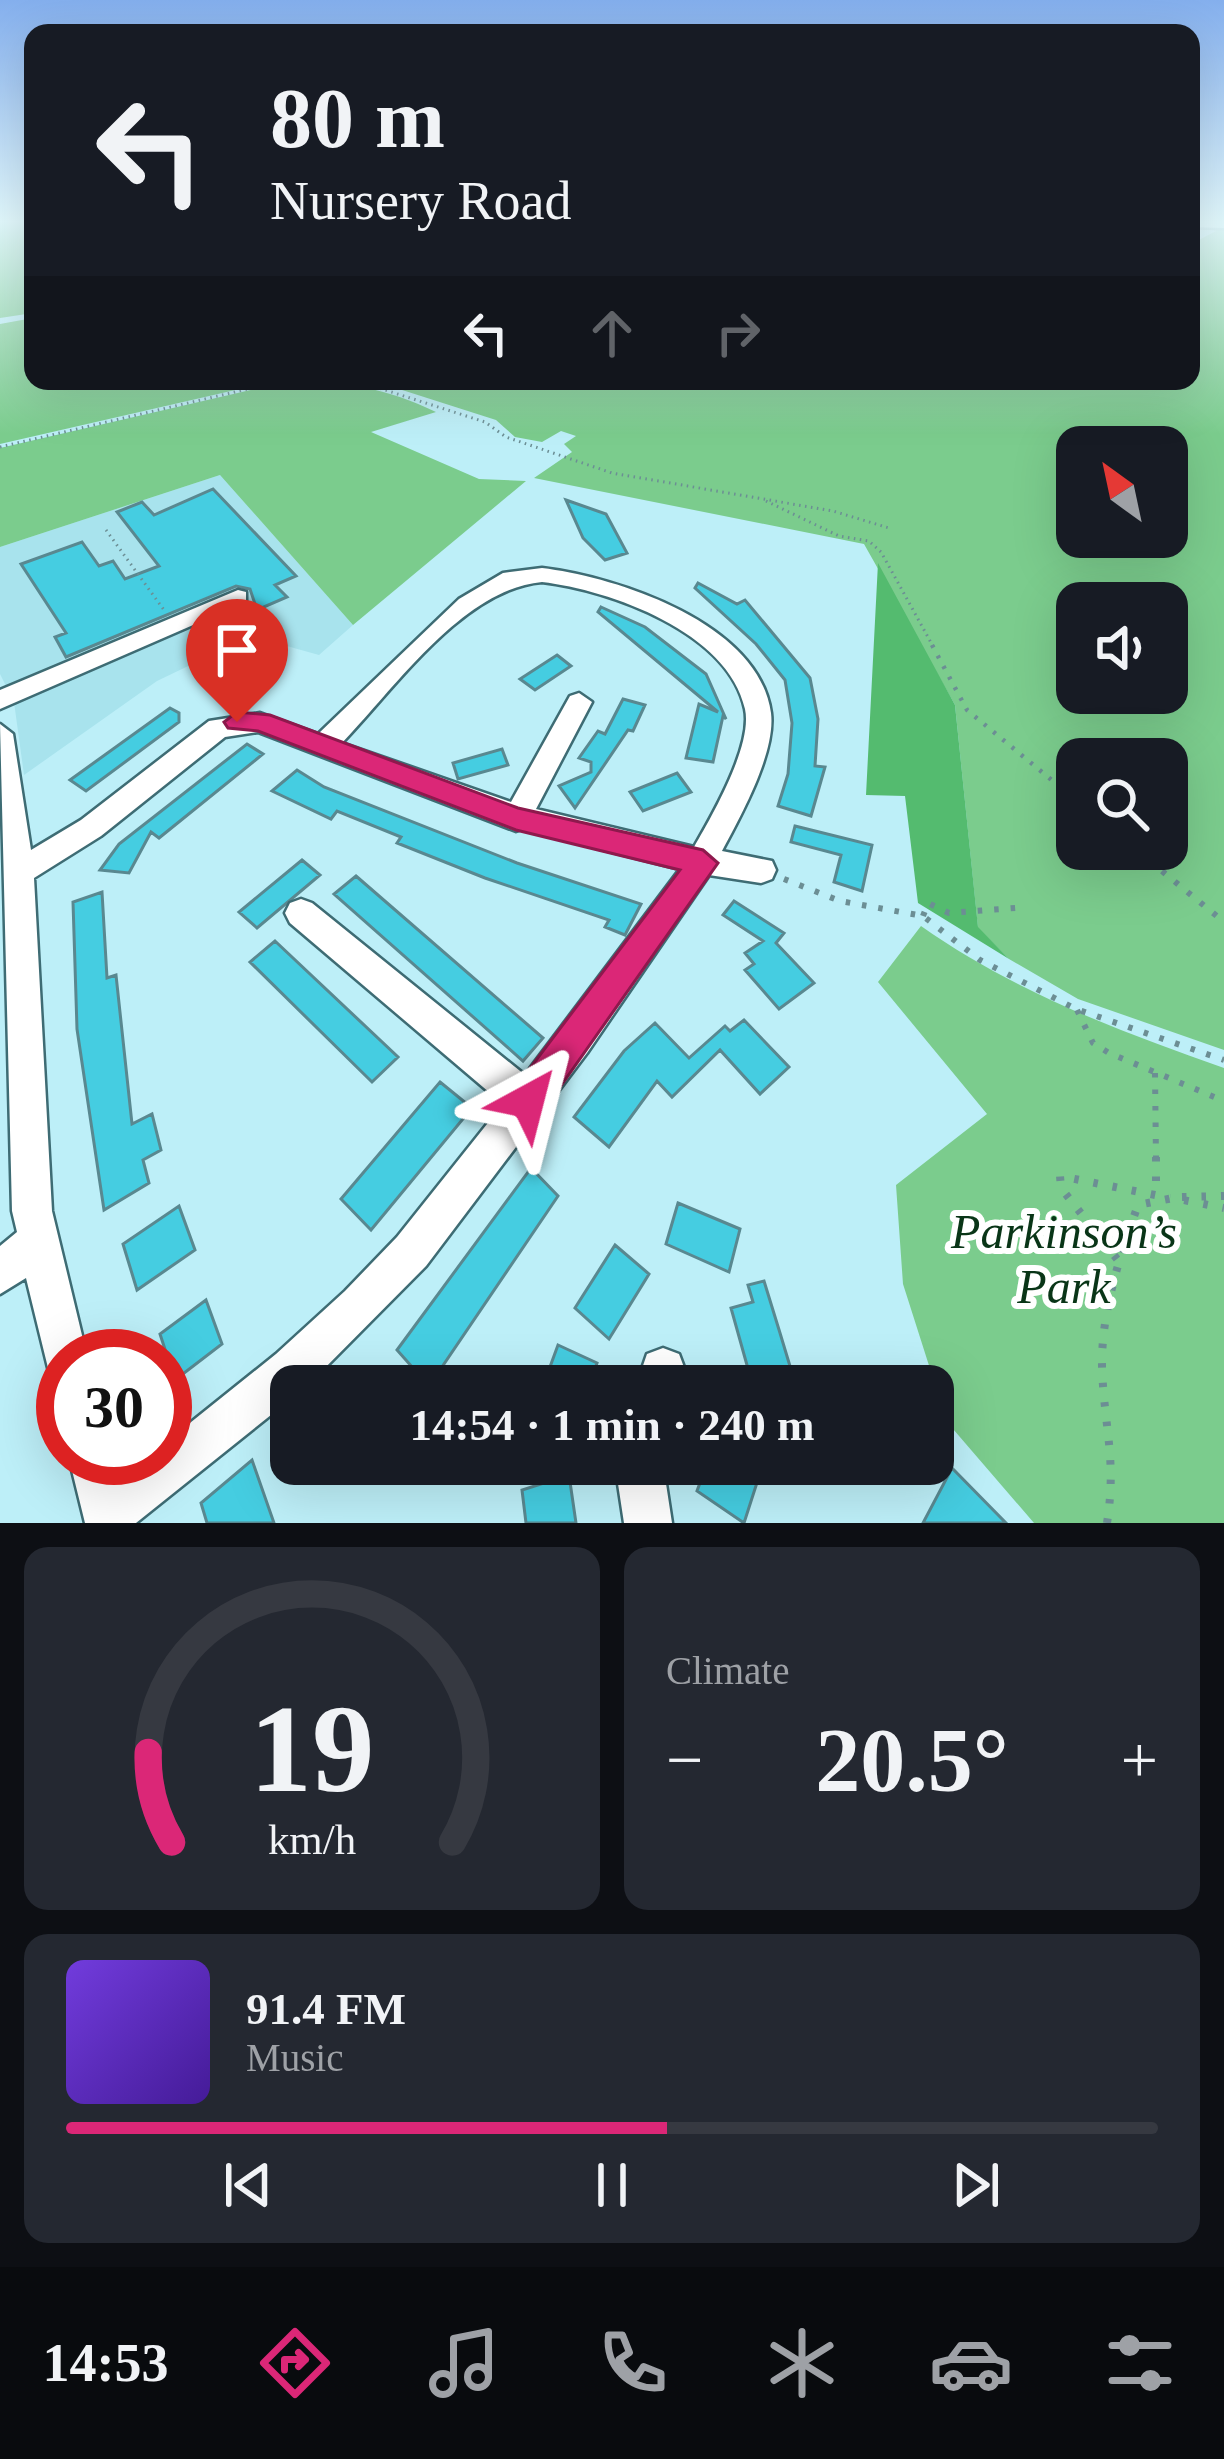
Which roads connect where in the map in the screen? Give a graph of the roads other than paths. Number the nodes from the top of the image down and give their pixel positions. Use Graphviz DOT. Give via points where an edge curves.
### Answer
graph roads {
  1 [pos="238,598"];
  2 [pos="0,700"];
  3 [pos="579,702"];
  4 [pos="0,734"];
  5 [pos="323,746"];
  6 [pos="516,819"];
  7 [pos="703,863"];
  8 [pos="761,870"];
  9 [pos="19,872"];
  10 [pos="11,913"];
  11 [pos="301,913"];
  12 [pos="528,1101"];
  13 [pos="38,1241"];
  14 [pos="0,1273"];
  15 [pos="59,1329"];
  16 [pos="99,1485"];
  17 [pos="642,1485"];
  18 [pos="108,1519"];
  19 [pos="648,1523"];
  1 -- 2 [label="street"];
  3 -- 6 [label="street"];
  4 -- 9 [label="street"];
  5 -- 6 [label="street"];
  5 -- 7 [label="street" via="475,596 510,578 598,583 676,616 748,683 759,714 750,755"];
  5 -- 9 [label="street" via="260,722 218,728 91,828"];
  6 -- 7 [label="street"];
  7 -- 8 [label="street"];
  7 -- 12 [label="street"];
  9 -- 10 [label="street"];
  10 -- 13 [label="street"];
  11 -- 12 [label="street"];
  12 -- 18 [label="street" via="391,1276"];
  13 -- 14 [label="street"];
  13 -- 15 [label="street"];
  16 -- 18 [label="street"];
  17 -- 19 [label="street"];
}
